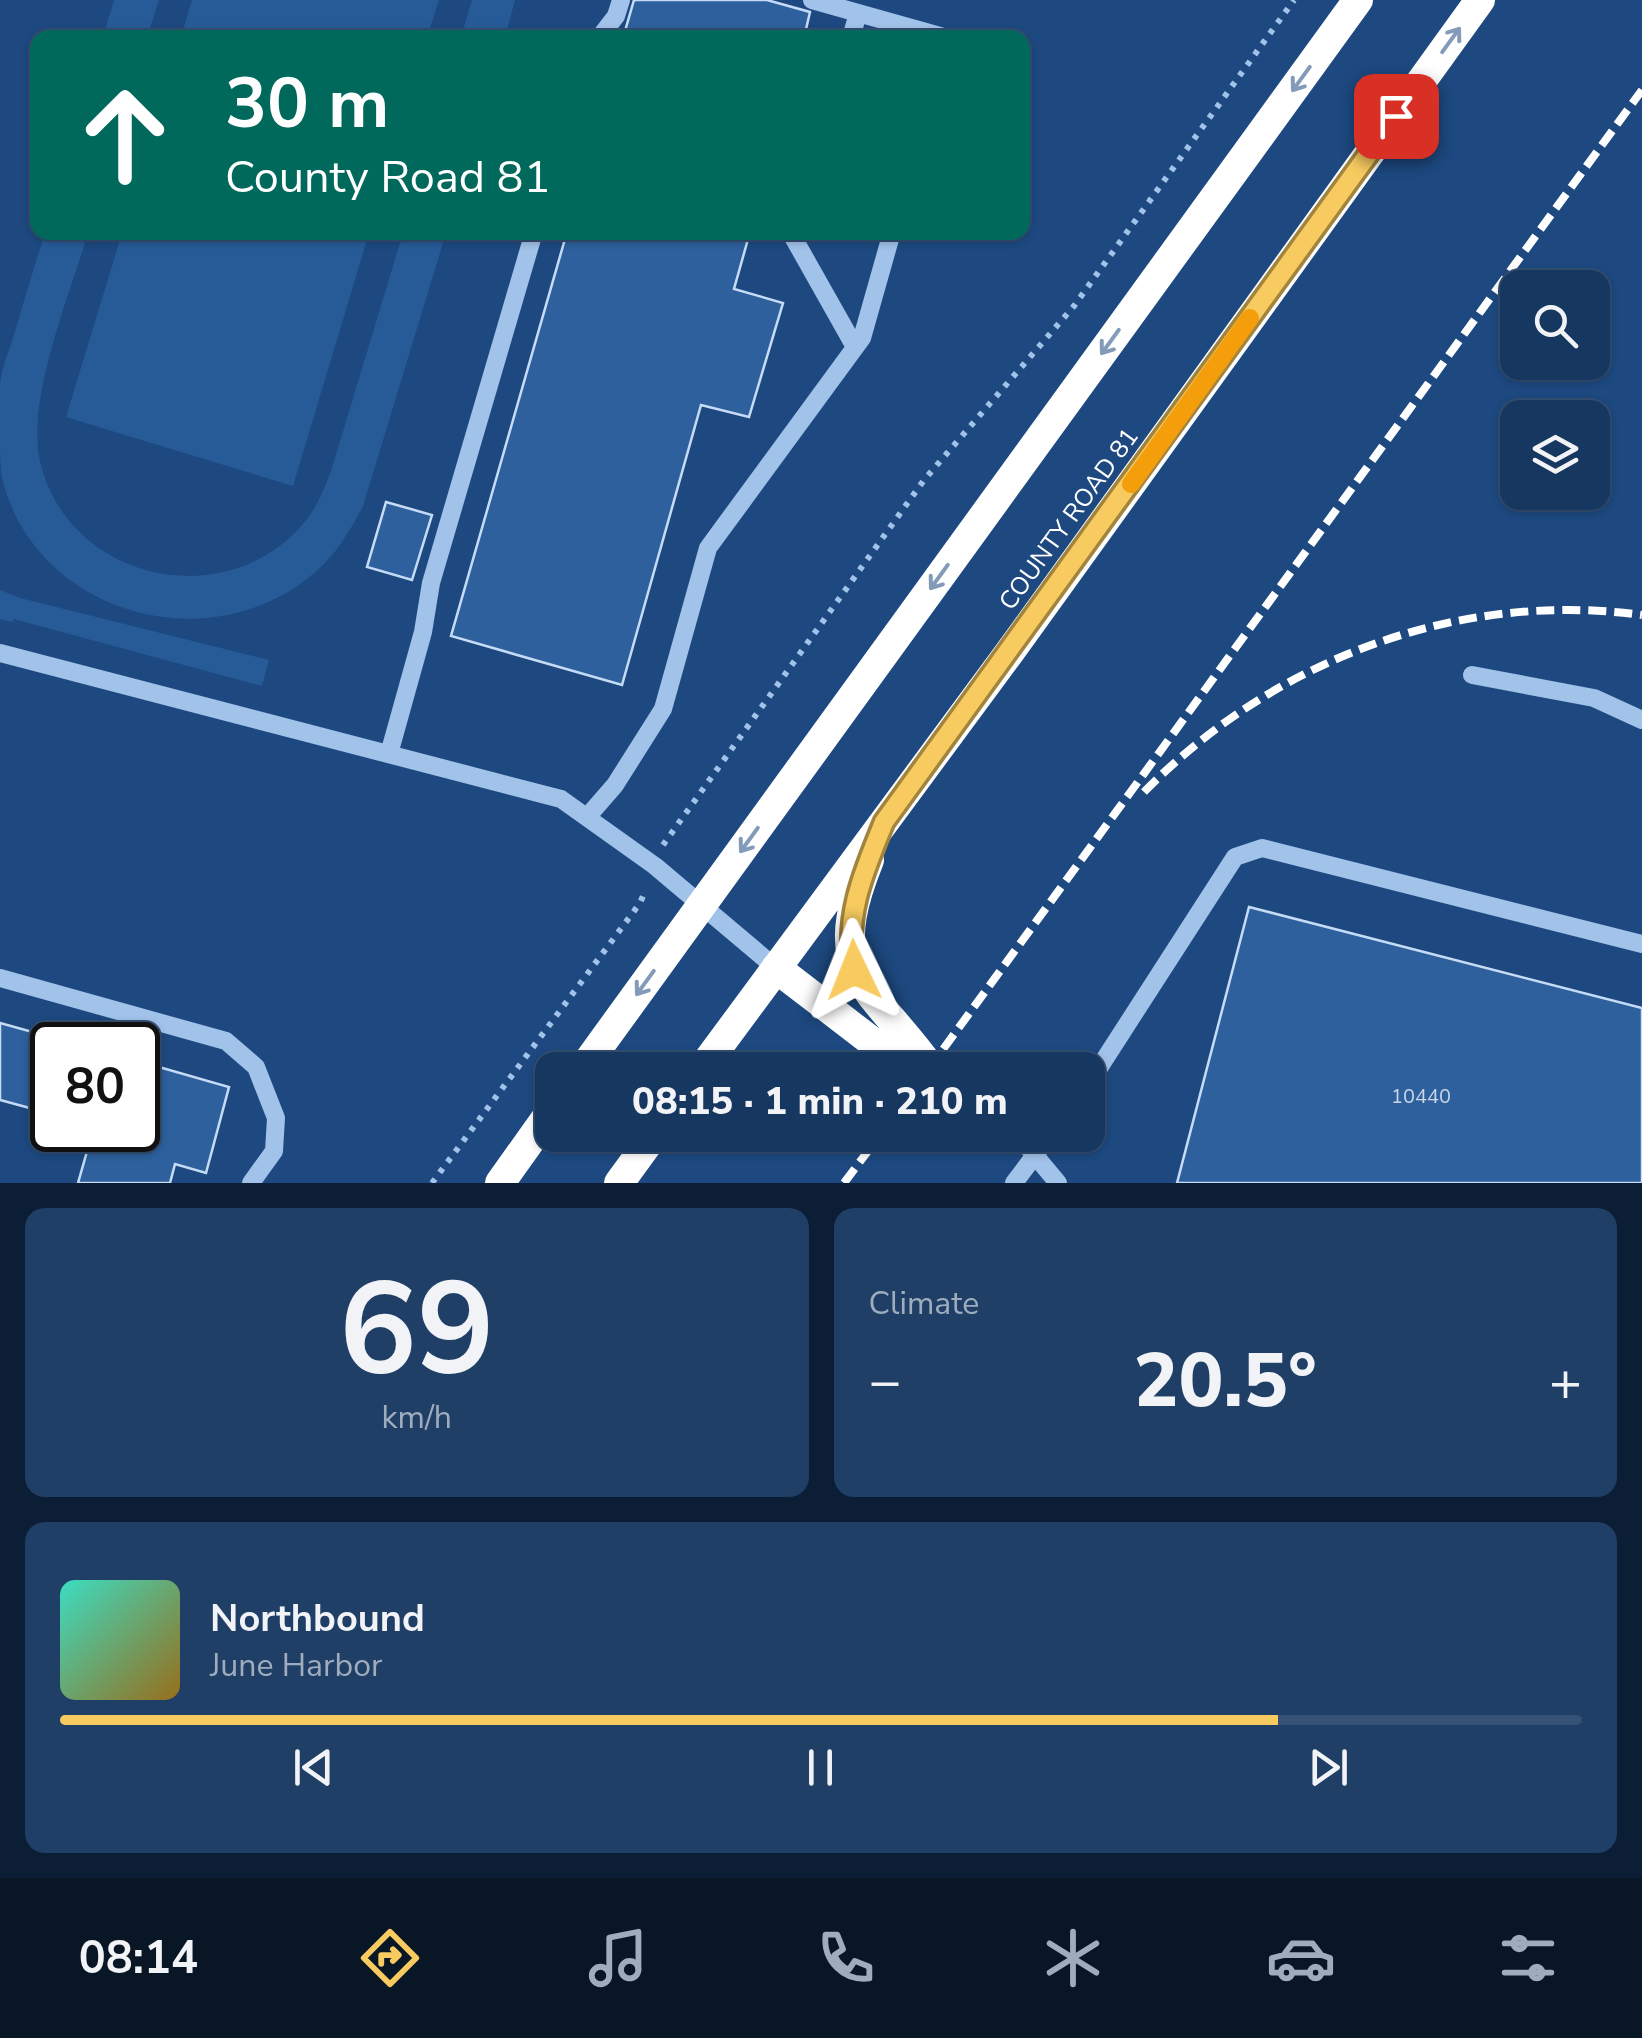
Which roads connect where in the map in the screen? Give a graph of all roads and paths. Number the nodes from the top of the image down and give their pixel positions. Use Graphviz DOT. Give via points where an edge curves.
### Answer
graph roads {
  1 [pos="621,0"];
  2 [pos="812,0"];
  3 [pos="1294,0"];
  4 [pos="1358,0"];
  5 [pos="1480,0"];
  6 [pos="858,13"];
  7 [pos="605,30"];
  8 [pos="853,30"];
  9 [pos="919,30"];
  10 [pos="532,240"];
  11 [pos="795,240"];
  12 [pos="890,240"];
  13 [pos="856,347"];
  14 [pos="0,653"];
  15 [pos="1472,675"];
  16 [pos="1642,720"];
  17 [pos="389,754"];
  18 [pos="588,816"];
  19 [pos="884,822"];
  20 [pos="655,866"];
  21 [pos="702,904"];
  22 [pos="1642,944"];
  23 [pos="776,968"];
  24 [pos="0,978"];
  25 [pos="595,1052"];
  26 [pos="714,1052"];
  27 [pos="885,1052"];
  28 [pos="920,1052"];
  29 [pos="1105,1059"];
  30 [pos="535,1134"];
  31 [pos="642,1152"];
  32 [pos="1035,1153"];
  33 [pos="251,1183"];
  34 [pos="432,1183"];
  35 [pos="500,1183"];
  36 [pos="619,1183"];
  37 [pos="1014,1183"];
  38 [pos="1058,1183"];
  1 -- 7 [label="street"];
  2 -- 6 [label="street"];
  3 -- 20 [label="path" via="1074,306 924,480 667,837"];
  4 -- 21 [label="highway, one-way"];
  19 -- 5 [label="highway, COUNTY ROAD 81, one-way"];
  6 -- 8 [label="street"];
  6 -- 9 [label="street"];
  10 -- 17 [label="street" via="431,583"];
  11 -- 13 [label="street"];
  12 -- 13 [label="street"];
  13 -- 18 [label="street" via="708,548 664,710"];
  14 -- 17 [label="street"];
  15 -- 16 [label="street" via="1594,698"];
  17 -- 18 [label="street" via="561,799"];
  18 -- 20 [label="street"];
  19 -- 23 [label="highway, COUNTY ROAD 81"];
  19 -- 28 [label="highway" via="856,895 850,946 854,970 870,997"];
  20 -- 21 [label="street"];
  20 -- 34 [label="path" via="640,903"];
  21 -- 23 [label="street"];
  21 -- 25 [label="highway, one-way"];
  22 -- 29 [label="street" via="1262,848 1235,857"];
  23 -- 26 [label="highway, COUNTY ROAD 81"];
  23 -- 27 [label="highway"];
  24 -- 33 [label="street" via="226,1041 256,1067 276,1118 274,1151"];
  30 -- 35 [label="highway"];
  31 -- 36 [label="highway"];
  32 -- 37 [label="street"];
  32 -- 38 [label="street"];
}
